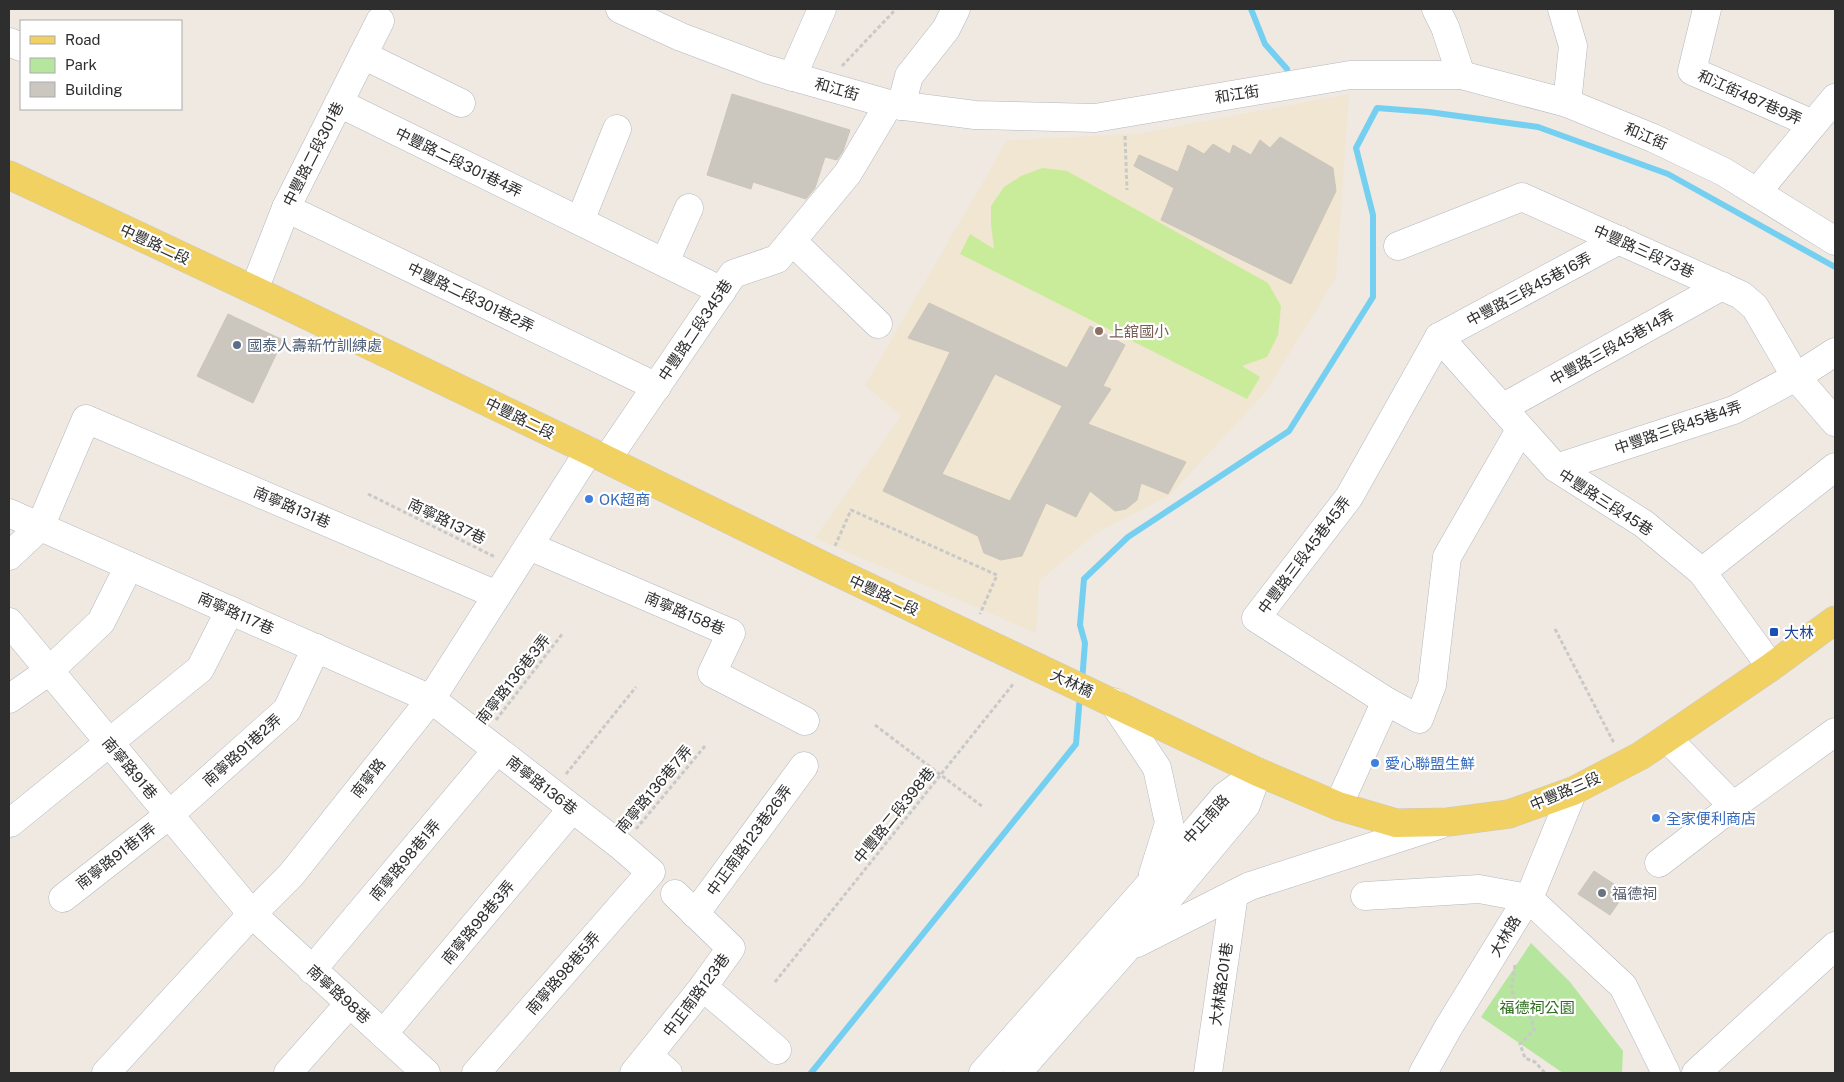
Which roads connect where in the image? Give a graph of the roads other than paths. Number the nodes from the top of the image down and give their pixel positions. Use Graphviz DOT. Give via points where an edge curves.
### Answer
graph roads {
  1 [pos="620,9"];
  2 [pos="822,9"];
  3 [pos="956,9"];
  4 [pos="1436,9"];
  5 [pos="1562,9"];
  6 [pos="1707,9"];
  7 [pos="380,21"];
  8 [pos="363,56"];
  9 [pos="1461,75"];
  10 [pos="792,77"];
  11 [pos="1835,98"];
  12 [pos="339,103"];
  13 [pos="1568,103"];
  14 [pos="461,104"];
  15 [pos="895,105"];
  16 [pos="1813,124"];
  17 [pos="617,129"];
  18 [pos="9,175"];
  19 [pos="1756,192"];
  20 [pos="286,208"];
  21 [pos="689,208"];
  22 [pos="580,221"];
  23 [pos="1619,240"];
  24 [pos="792,241"];
  25 [pos="1835,241"];
  26 [pos="1398,246"];
  27 [pos="665,262"];
  28 [pos="1722,286"];
  29 [pos="254,290"];
  30 [pos="722,290"];
  31 [pos="878,324"];
  32 [pos="1439,337"];
  33 [pos="1835,352"];
  34 [pos="1796,377"];
  35 [pos="656,387"];
  36 [pos="1502,408"];
  37 [pos="1835,422"];
  38 [pos="1520,430"];
  39 [pos="598,455"];
  40 [pos="1835,467"];
  41 [pos="1556,468"];
  42 [pos="9,513"];
  43 [pos="40,526"];
  44 [pos="9,556"];
  45 [pos="522,557"];
  46 [pos="129,566"];
  47 [pos="1702,572"];
  48 [pos="497,595"];
  49 [pos="230,610"];
  50 [pos="1835,620"];
  51 [pos="9,622"];
  52 [pos="316,648"];
  53 [pos="1030,663"];
  54 [pos="1771,667"];
  55 [pos="49,671"];
  56 [pos="431,699"];
  57 [pos="9,700"];
  58 [pos="1386,701"];
  59 [pos="1113,702"];
  60 [pos="805,721"];
  61 [pos="1835,732"];
  62 [pos="1667,738"];
  63 [pos="110,743"];
  64 [pos="489,744"];
  65 [pos="804,766"];
  66 [pos="1258,772"];
  67 [pos="1573,791"];
  68 [pos="1338,806"];
  69 [pos="1733,806"];
  70 [pos="572,809"];
  71 [pos="169,815"];
  72 [pos="10,822"];
  73 [pos="1448,822"];
  74 [pos="1659,863"];
  75 [pos="651,872"];
  76 [pos="1150,884"];
  77 [pos="675,894"];
  78 [pos="1234,894"];
  79 [pos="1365,896"];
  80 [pos="63,898"];
  81 [pos="1528,898"];
  82 [pos="252,914"];
  83 [pos="695,914"];
  84 [pos="1835,946"];
  85 [pos="1127,948"];
  86 [pos="312,970"];
  87 [pos="703,987"];
  88 [pos="350,1004"];
  89 [pos="383,1034"];
  90 [pos="777,1050"];
  91 [pos="651,1067"];
  92 [pos="106,1073"];
  93 [pos="288,1073"];
  94 [pos="426,1073"];
  95 [pos="476,1073"];
  96 [pos="983,1073"];
  97 [pos="1019,1073"];
  98 [pos="1208,1073"];
  99 [pos="1423,1073"];
  100 [pos="1666,1073"];
  101 [pos="1696,1073"];
  1 -- 10 [label="street, 和江街" via="681,37"];
  2 -- 10 [label="street"];
  3 -- 15 [label="street, 中豐路二段345巷" via="946,29 909,76"];
  4 -- 9 [label="street"];
  5 -- 13 [label="street" via="1573,46"];
  6 -- 16 [label="street, 和江街487巷9弄" via="1692,71"];
  7 -- 8 [label="street, 中豐路二段301巷"];
  8 -- 12 [label="street, 中豐路二段301巷"];
  8 -- 14 [label="street"];
  9 -- 13 [label="street, 和江街"];
  9 -- 15 [label="street, 和江街" via="1350,75 1095,118 975,115"];
  10 -- 15 [label="street, 和江街"];
  11 -- 16 [label="street"];
  12 -- 20 [label="street, 中豐路二段301巷"];
  12 -- 22 [label="street, 中豐路二段301巷4弄"];
  13 -- 19 [label="street, 和江街" via="1724,172"];
  15 -- 24 [label="street, 中豐路二段345巷" via="848,173"];
  16 -- 19 [label="street"];
  17 -- 22 [label="street"];
  18 -- 29 [label="main road, 中豐路二段"];
  19 -- 25 [label="street, 和江街"];
  20 -- 29 [label="street, 中豐路二段301巷"];
  20 -- 35 [label="street, 中豐路二段301巷2弄"];
  21 -- 27 [label="street"];
  22 -- 27 [label="street, 中豐路二段301巷4弄"];
  23 -- 26 [label="street, 中豐路三段73巷" via="1522,198"];
  23 -- 28 [label="street, 中豐路三段73巷"];
  23 -- 32 [label="street, 中豐路三段45巷16弄"];
  24 -- 30 [label="street, 中豐路二段345巷" via="777,259 733,274"];
  24 -- 31 [label="street"];
  27 -- 30 [label="street, 中豐路二段301巷4弄"];
  28 -- 34 [label="street, 中豐路三段73巷" via="1741,295 1755,307"];
  28 -- 36 [label="street, 中豐路三段45巷14弄"];
  29 -- 39 [label="main road, 中豐路二段"];
  30 -- 35 [label="street, 中豐路二段345巷"];
  32 -- 36 [label="street, 中豐路三段45巷"];
  32 -- 58 [label="street, 中豐路三段45巷45弄" via="1349,497 1256,618"];
  33 -- 34 [label="street, 中豐路三段45巷4弄"];
  34 -- 37 [label="street, 中豐路三段73巷"];
  34 -- 41 [label="street, 中豐路三段45巷4弄" via="1734,410"];
  35 -- 39 [label="street, 中豐路二段345巷"];
  36 -- 38 [label="street, 中豐路三段45巷"];
  38 -- 41 [label="street, 中豐路三段45巷"];
  38 -- 58 [label="street" via="1447,557 1432,684 1419,719"];
  39 -- 45 [label="street, 南寧路"];
  39 -- 53 [label="main road, 中豐路二段"];
  40 -- 47 [label="street"];
  41 -- 47 [label="street, 中豐路三段45巷" via="1644,524"];
  42 -- 43 [label="street, 南寧路117巷"];
  43 -- 44 [label="street"];
  43 -- 46 [label="street, 南寧路117巷"];
  43 -- 48 [label="street, 南寧路131巷" via="86,419"];
  45 -- 48 [label="street, 南寧路"];
  45 -- 60 [label="street, 南寧路158巷" via="731,633 712,673"];
  46 -- 49 [label="street, 南寧路117巷"];
  46 -- 55 [label="street" via="101,622"];
  47 -- 54 [label="street, 中豐路三段45巷"];
  48 -- 56 [label="street, 南寧路"];
  49 -- 52 [label="street, 南寧路117巷"];
  49 -- 63 [label="street" via="200,669"];
  50 -- 54 [label="main road, 中豐路三段"];
  51 -- 55 [label="street, 南寧路91巷"];
  52 -- 56 [label="street, 南寧路117巷"];
  52 -- 71 [label="street, 南寧路91巷2弄" via="286,710"];
  53 -- 59 [label="main road, 大林橋"];
  54 -- 62 [label="main road, 中豐路三段"];
  55 -- 57 [label="street"];
  55 -- 63 [label="street, 南寧路91巷"];
  56 -- 64 [label="street, 南寧路136巷"];
  56 -- 82 [label="street, 南寧路" via="292,875"];
  58 -- 68 [label="street"];
  59 -- 66 [label="main road"];
  59 -- 76 [label="street" via="1157,768 1169,823"];
  61 -- 69 [label="street"];
  62 -- 67 [label="main road, 中豐路三段"];
  62 -- 69 [label="street"];
  63 -- 71 [label="street, 南寧路91巷"];
  63 -- 72 [label="street"];
  64 -- 70 [label="street, 南寧路136巷"];
  64 -- 86 [label="street, 南寧路98巷1弄"];
  65 -- 83 [label="street, 中正南路123巷26弄"];
  66 -- 68 [label="main road, 中豐路三段"];
  66 -- 76 [label="street, 中正南路" via="1225,796"];
  66 -- 85 [label="street, 中正南路" via="1246,805"];
  67 -- 73 [label="main road, 中豐路三段" via="1509,814"];
  67 -- 81 [label="street, 大林路"];
  68 -- 73 [label="main road, 中豐路三段" via="1396,823"];
  69 -- 74 [label="street"];
  70 -- 75 [label="street, 南寧路136巷"];
  70 -- 89 [label="street, 南寧路98巷3弄"];
  71 -- 80 [label="street, 南寧路91巷1弄"];
  71 -- 82 [label="street, 南寧路91巷"];
  73 -- 78 [label="street"];
  75 -- 95 [label="street, 南寧路98巷5弄"];
  76 -- 96 [label="street, 中正南路"];
  77 -- 83 [label="street, 中正南路123巷"];
  78 -- 85 [label="street"];
  78 -- 98 [label="street, 大林路201巷"];
  79 -- 81 [label="street" via="1479,889"];
  81 -- 99 [label="street, 大林路"];
  81 -- 100 [label="street" via="1623,986"];
  82 -- 86 [label="street, 南寧路98巷"];
  82 -- 92 [label="street, 南寧路"];
  83 -- 87 [label="street, 中正南路123巷" via="731,948"];
  84 -- 101 [label="street"];
  85 -- 97 [label="street, 中正南路"];
  86 -- 88 [label="street, 南寧路98巷"];
  87 -- 90 [label="street"];
  87 -- 91 [label="street, 中正南路123巷"];
  88 -- 89 [label="street, 南寧路98巷"];
  88 -- 93 [label="street"];
  89 -- 94 [label="street, 南寧路98巷"];
}
